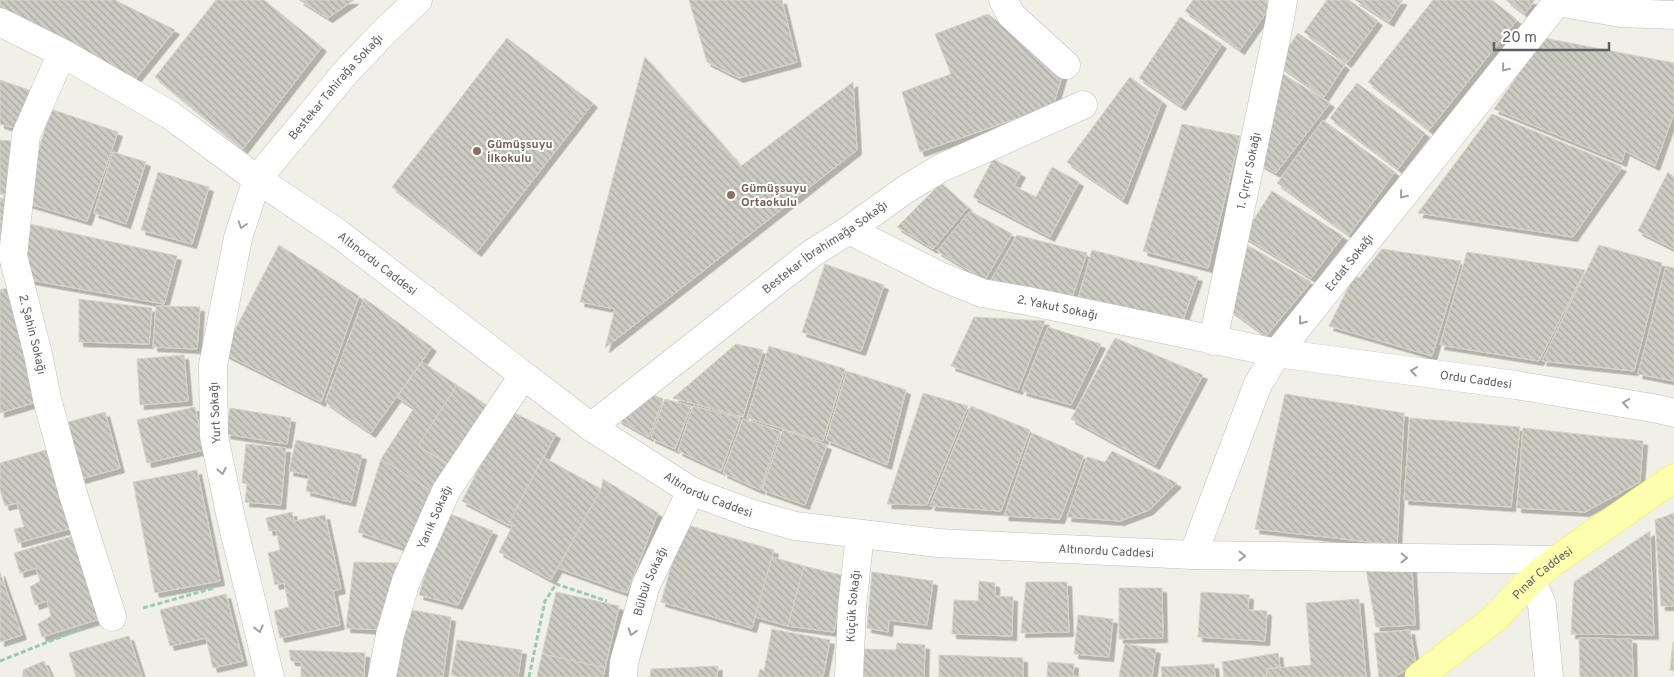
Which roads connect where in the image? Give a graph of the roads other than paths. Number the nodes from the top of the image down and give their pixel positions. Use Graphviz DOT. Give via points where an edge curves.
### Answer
graph roads {
  1 [pos="418,0"];
  2 [pos="1003,0"];
  3 [pos="1302,0"];
  4 [pos="1558,1"];
  5 [pos="1282,10"];
  6 [pos="1674,16"];
  7 [pos="0,22"];
  8 [pos="62,53"];
  9 [pos="1066,66"];
  10 [pos="1083,105"];
  11 [pos="257,179"];
  12 [pos="849,230"];
  13 [pos="1213,340"];
  14 [pos="1277,353"];
  15 [pos="523,376"];
  16 [pos="1674,413"];
  17 [pos="591,427"];
  18 [pos="1674,478"];
  19 [pos="691,491"];
  20 [pos="860,535"];
  21 [pos="1193,555"];
  22 [pos="1556,560"];
  23 [pos="1532,579"];
  24 [pos="112,617"];
  25 [pos="270,677"];
  26 [pos="382,677"];
  27 [pos="623,677"];
  28 [pos="849,677"];
  29 [pos="1418,677"];
  30 [pos="1549,677"];
  1 -- 11 [label="street, Bestekar Tahirağa Sokağı" via="346,72"];
  2 -- 9 [label="street" via="1011,15"];
  3 -- 5 [label="street"];
  4 -- 6 [label="street" via="1621,13"];
  4 -- 14 [label="street, Ecdat Sokağı, one-way"];
  5 -- 13 [label="street, 1. Çırçır Sokağı"];
  7 -- 8 [label="street, Altınordu Caddesi"];
  8 -- 11 [label="street, Altınordu Caddesi" via="170,115"];
  8 -- 24 [label="street, 2. Şahin Sokağı" via="26,134 13,256 72,494"];
  10 -- 12 [label="street, Bestekar İbrahimağa Sokağı" via="941,168"];
  11 -- 15 [label="street, Altınordu Caddesi" via="339,234"];
  11 -- 25 [label="street, Yurt Sokağı, one-way" via="238,238 213,365 214,436"];
  12 -- 13 [label="street, 2. Yakut Sokağı" via="940,276 982,293"];
  12 -- 17 [label="street, Bestekar İbrahimağa Sokağı" via="811,254"];
  13 -- 14 [label="street, 2. Yakut Sokağı"];
  16 -- 14 [label="street, Ordu Caddesi, one-way" via="1516,385"];
  14 -- 21 [label="street, Ecdat Sokağı" via="1258,384"];
  15 -- 17 [label="street, Altınordu Caddesi"];
  15 -- 26 [label="street, Yanık Sokağı" via="446,491 406,581"];
  17 -- 19 [label="street, Altınordu Caddesi"];
  18 -- 22 [label="main road, Pınar Caddesi"];
  19 -- 20 [label="street, Altınordu Caddesi" via="795,526"];
  19 -- 27 [label="street, Bülbül Sokağı, one-way" via="646,585 624,662"];
  20 -- 21 [label="street, Altınordu Caddesi" via="938,543"];
  20 -- 28 [label="street, Küçük Sokağı"];
  21 -- 22 [label="street, Altınordu Caddesi, one-way"];
  22 -- 23 [label="main road, Pınar Caddesi"];
  23 -- 29 [label="main road, Pınar Caddesi" via="1495,618"];
  23 -- 30 [label="street" via="1542,605"];
}
